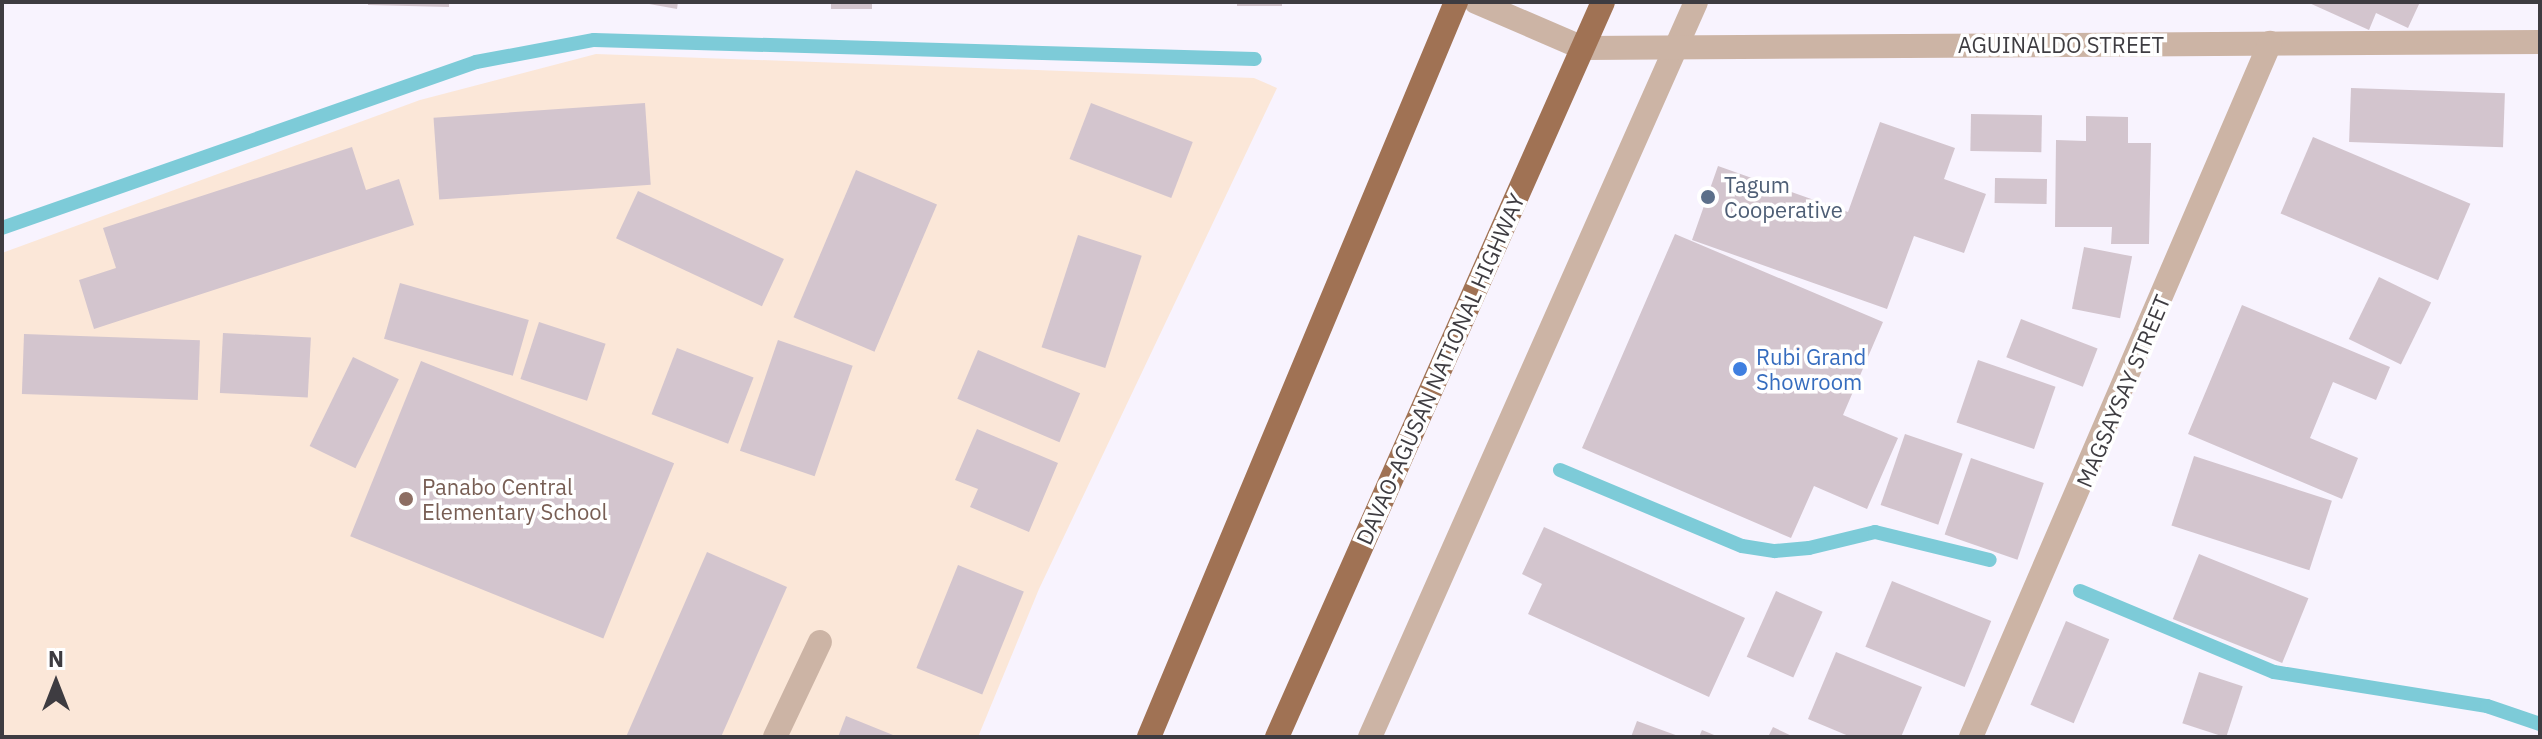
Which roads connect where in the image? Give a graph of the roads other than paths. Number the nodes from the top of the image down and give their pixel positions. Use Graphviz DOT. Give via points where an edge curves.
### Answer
graph roads {
  1 [pos="1456,2"];
  2 [pos="1476,2"];
  3 [pos="1603,2"];
  4 [pos="1696,2"];
  5 [pos="2540,42"];
  6 [pos="2270,43"];
  7 [pos="1583,48"];
  8 [pos="1677,48"];
  9 [pos="820,642"];
  10 [pos="775,737"];
  11 [pos="1149,737"];
  12 [pos="1277,737"];
  13 [pos="1370,737"];
  14 [pos="1971,737"];
  1 -- 11 [label="highway"];
  2 -- 7 [label="street"];
  3 -- 7 [label="highway, DAVAO-AGUSAN NATIONAL HIGHWAY"];
  4 -- 8 [label="street"];
  5 -- 6 [label="street, AGUINALDO STREET"];
  6 -- 8 [label="street, AGUINALDO STREET"];
  6 -- 14 [label="street, MAGSAYSAY STREET"];
  7 -- 8 [label="street, AGUINALDO STREET"];
  7 -- 12 [label="highway, DAVAO-AGUSAN NATIONAL HIGHWAY"];
  8 -- 13 [label="street"];
  9 -- 10 [label="street"];
}
